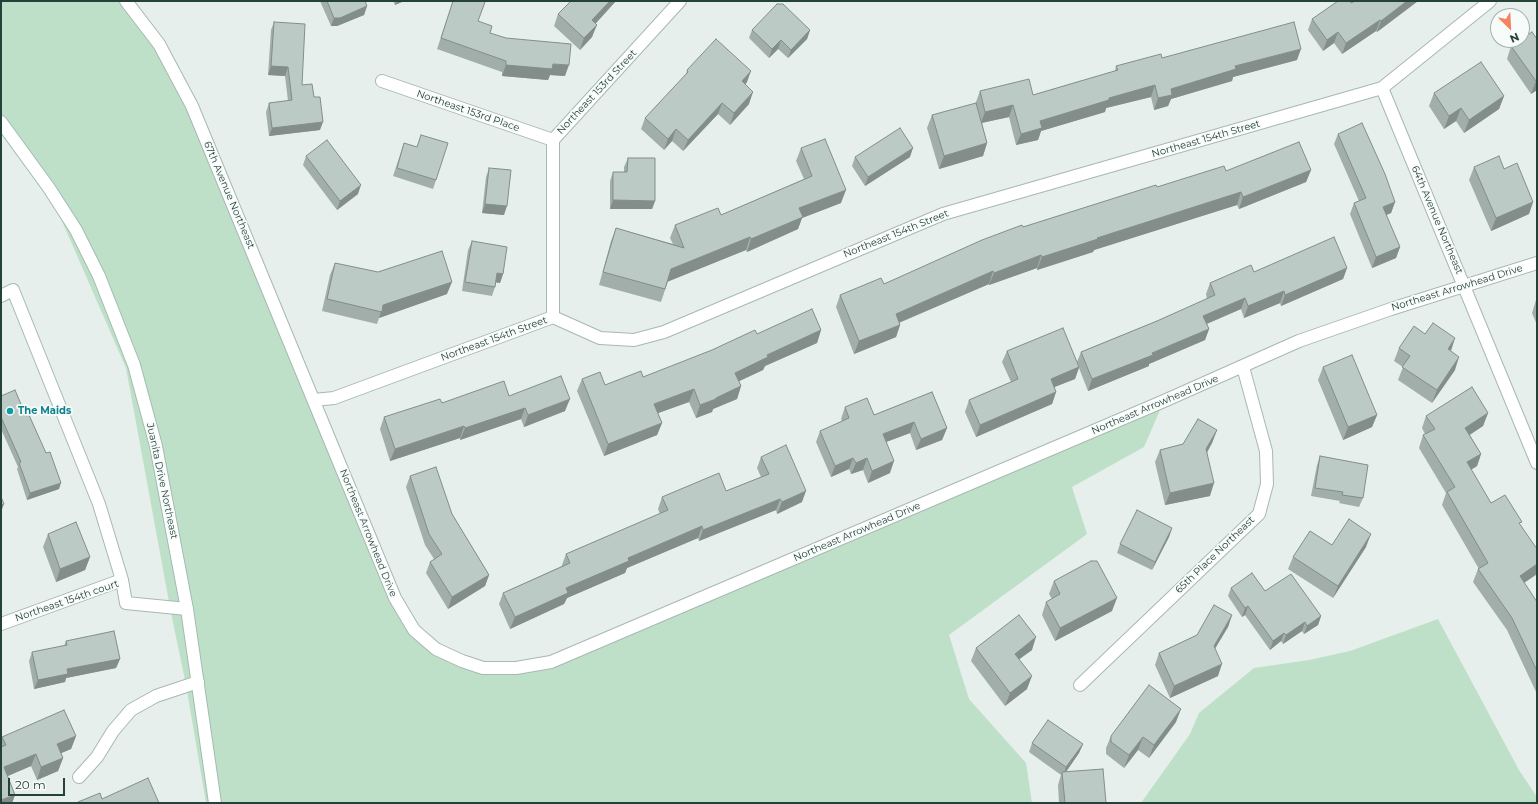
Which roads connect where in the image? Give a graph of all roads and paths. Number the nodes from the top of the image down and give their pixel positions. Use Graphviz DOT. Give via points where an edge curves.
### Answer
graph roads {
  1 [pos="680,1"];
  2 [pos="1490,1"];
  3 [pos="129,2"];
  4 [pos="382,81"];
  5 [pos="1382,88"];
  6 [pos="1,122"];
  7 [pos="553,140"];
  8 [pos="1537,263"];
  9 [pos="1464,286"];
  10 [pos="1,296"];
  11 [pos="553,317"];
  12 [pos="1243,367"];
  13 [pos="314,400"];
  14 [pos="1537,463"];
  15 [pos="122,580"];
  16 [pos="187,609"];
  17 [pos="1,624"];
  18 [pos="198,682"];
  19 [pos="1080,685"];
  20 [pos="79,777"];
  21 [pos="215,803"];
  1 -- 7 [label="street, Northeast 153rd Street"];
  2 -- 5 [label="street, Northeast 154th Street"];
  3 -- 13 [label="street, 67th Avenue Northeast" via="159,44 192,106"];
  4 -- 7 [label="street, Northeast 153rd Place"];
  5 -- 9 [label="street, 64th Avenue Northeast"];
  5 -- 11 [label="street, Northeast 154th Street" via="943,214 664,332 634,340 600,338"];
  6 -- 16 [label="street, Juanita Drive Northeast" via="76,230 99,276 131,357 156,446"];
  7 -- 11 [label="street, Northeast 153rd Street"];
  8 -- 9 [label="street, Northeast Arrowhead Drive"];
  9 -- 12 [label="street, Northeast Arrowhead Drive" via="1391,308 1299,341"];
  9 -- 14 [label="street, 64th Avenue Northeast"];
  10 -- 15 [label="street" via="13,290 99,504"];
  11 -- 13 [label="street, Northeast 154th Street" via="334,398"];
  12 -- 13 [label="street, Northeast Arrowhead Drive" via="551,662 516,668 483,668 462,661 436,649 414,630 394,598"];
  12 -- 19 [label="street, 65th Place Northeast" via="1266,452 1267,484 1259,514"];
  15 -- 16 [label="street, Northeast 154th court" via="126,603"];
  15 -- 17 [label="street, Northeast 154th court"];
  16 -- 18 [label="street, Juanita Drive Northeast"];
  18 -- 20 [label="street" via="156,696 131,710"];
  18 -- 21 [label="street, Juanita Drive Northeast"];
}
